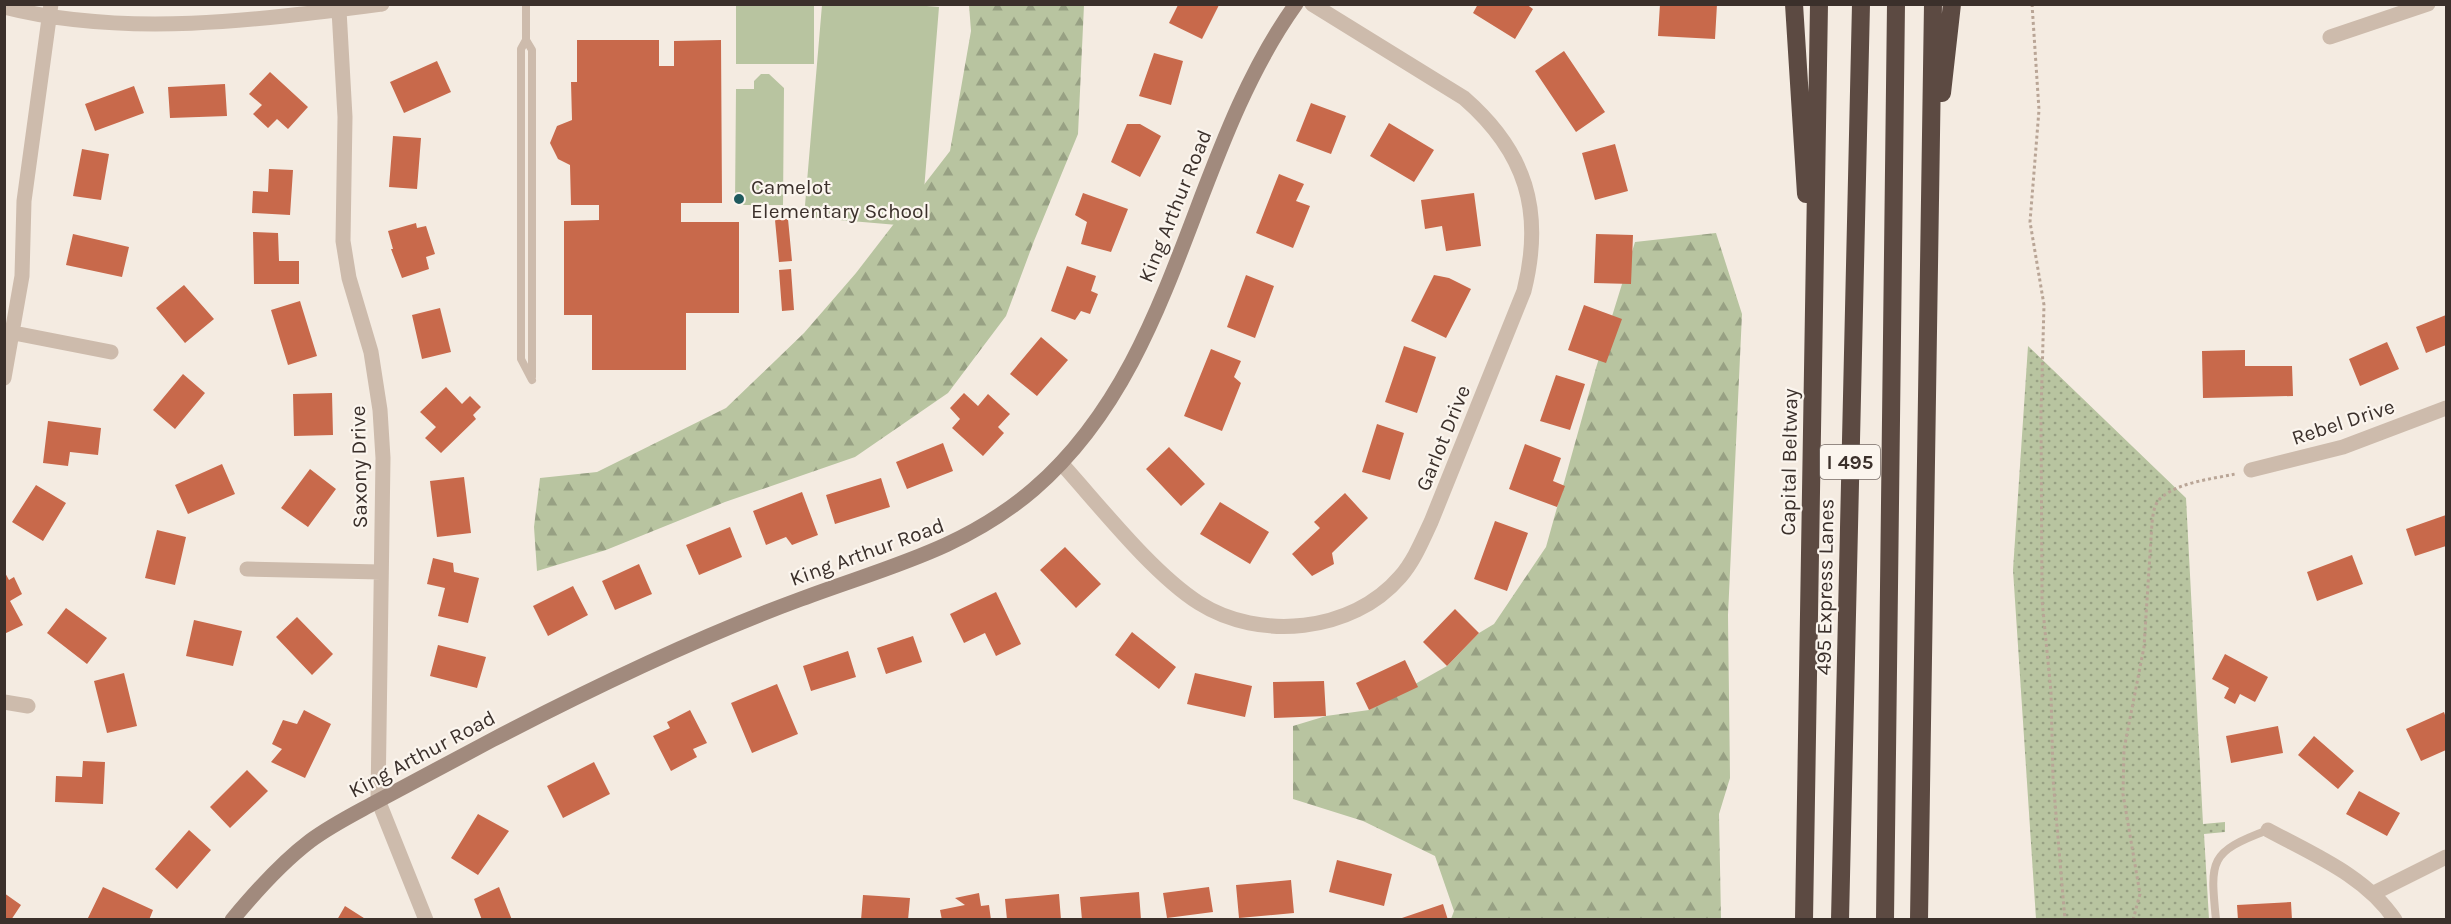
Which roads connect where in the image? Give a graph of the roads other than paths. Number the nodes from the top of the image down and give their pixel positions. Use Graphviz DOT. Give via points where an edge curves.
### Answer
graph roads {
  1 [pos="382,4"];
  2 [pos="526,4"];
  3 [pos="1296,4"];
  4 [pos="1312,4"];
  5 [pos="1794,4"];
  6 [pos="1819,4"];
  7 [pos="1861,4"];
  8 [pos="1896,4"];
  9 [pos="1933,4"];
  10 [pos="1952,4"];
  11 [pos="2428,4"];
  12 [pos="4,7"];
  13 [pos="51,10"];
  14 [pos="339,10"];
  15 [pos="2330,37"];
  16 [pos="526,40"];
  17 [pos="1930,208"];
  18 [pos="1814,322"];
  19 [pos="14,333"];
  20 [pos="111,352"];
  21 [pos="4,378"];
  22 [pos="2446,408"];
  23 [pos="1061,463"];
  24 [pos="2251,470"];
  25 [pos="247,569"];
  26 [pos="381,572"];
  27 [pos="4,702"];
  28 [pos="28,706"];
  29 [pos="378,800"];
  30 [pos="2268,830"];
  31 [pos="2446,857"];
  32 [pos="2374,893"];
  33 [pos="232,920"];
  34 [pos="426,920"];
  35 [pos="1804,920"];
  36 [pos="1840,920"];
  37 [pos="1885,920"];
  38 [pos="1918,920"];
  39 [pos="2216,920"];
  40 [pos="2395,920"];
  1 -- 14 [label="street"];
  2 -- 16 [label="lane"];
  3 -- 23 [label="street, King Arthur Road" via="1256,68 1136,358 1098,417"];
  4 -- 23 [label="street, Garlot Drive" via="1464,98 1485,116 1516,160 1531,209 1531,263 1524,291 1414,557 1381,595 1338,618 1310,625 1255,624 1227,616 1182,591"];
  5 -- 18 [label="highway"];
  6 -- 18 [label="highway, Capital Beltway / I 495"];
  7 -- 36 [label="highway, 495 Express Lanes / I 495"];
  8 -- 37 [label="highway, I 495"];
  9 -- 17 [label="highway"];
  10 -- 17 [label="highway"];
  11 -- 15 [label="street"];
  12 -- 13 [label="street"];
  13 -- 14 [label="street" via="103,21 163,22"];
  13 -- 19 [label="street" via="24,201 22,276"];
  14 -- 26 [label="street, Saxony Drive" via="345,117 343,241 371,352 380,410"];
  16 -- 16 [label="lane" via="532,50 532,380 521,359 521,49"];
  17 -- 38 [label="highway"];
  18 -- 35 [label="highway, Capital Beltway / I 495"];
  19 -- 20 [label="street"];
  19 -- 21 [label="street"];
  22 -- 24 [label="street, Rebel Drive" via="2343,447"];
  23 -- 29 [label="street, King Arthur Road" via="1033,490 960,540 921,558 719,631 601,684"];
  25 -- 26 [label="street"];
  26 -- 29 [label="street, Saxony Drive"];
  27 -- 28 [label="street"];
  29 -- 33 [label="street, King Arthur Road" via="312,839 278,869"];
  29 -- 34 [label="street, Saxony Drive"];
  30 -- 32 [label="street"];
  30 -- 39 [label="lane" via="2237,841 2219,855 2212,870"];
  31 -- 32 [label="street"];
  32 -- 40 [label="street"];
}
